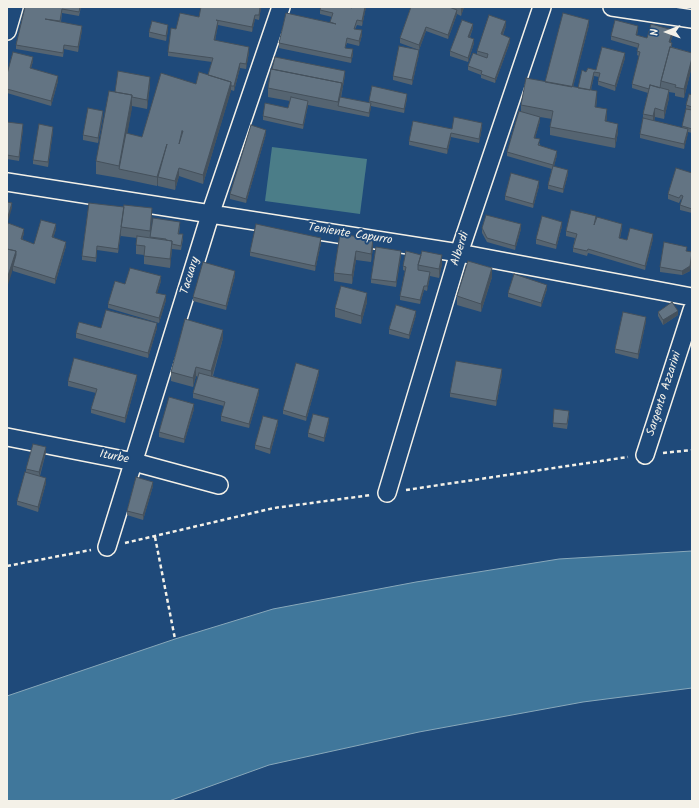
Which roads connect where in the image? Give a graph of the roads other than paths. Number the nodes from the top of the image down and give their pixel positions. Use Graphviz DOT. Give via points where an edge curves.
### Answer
graph roads {
  1 [pos="14,7"];
  2 [pos="281,7"];
  3 [pos="542,7"];
  4 [pos="612,7"];
  5 [pos="692,19"];
  6 [pos="7,31"];
  7 [pos="7,182"];
  8 [pos="211,212"];
  9 [pos="459,253"];
  10 [pos="692,296"];
  11 [pos="692,310"];
  12 [pos="7,437"];
  13 [pos="645,454"];
  14 [pos="134,462"];
  15 [pos="219,485"];
  16 [pos="387,493"];
  17 [pos="106,547"];
  1 -- 6 [label="street"];
  2 -- 8 [label="street, Tacuary"];
  3 -- 9 [label="street, Alberdi"];
  4 -- 5 [label="street"];
  7 -- 8 [label="street, Teniente Capurro"];
  8 -- 9 [label="street, Teniente Capurro"];
  8 -- 14 [label="street, Tacuary"];
  9 -- 10 [label="street, Teniente Capurro"];
  9 -- 16 [label="street, Alberdi"];
  11 -- 13 [label="street, Sargento Azzarini"];
  12 -- 14 [label="street, Iturbe"];
  14 -- 15 [label="street, Iturbe"];
  14 -- 17 [label="street, Tacuary"];
}
